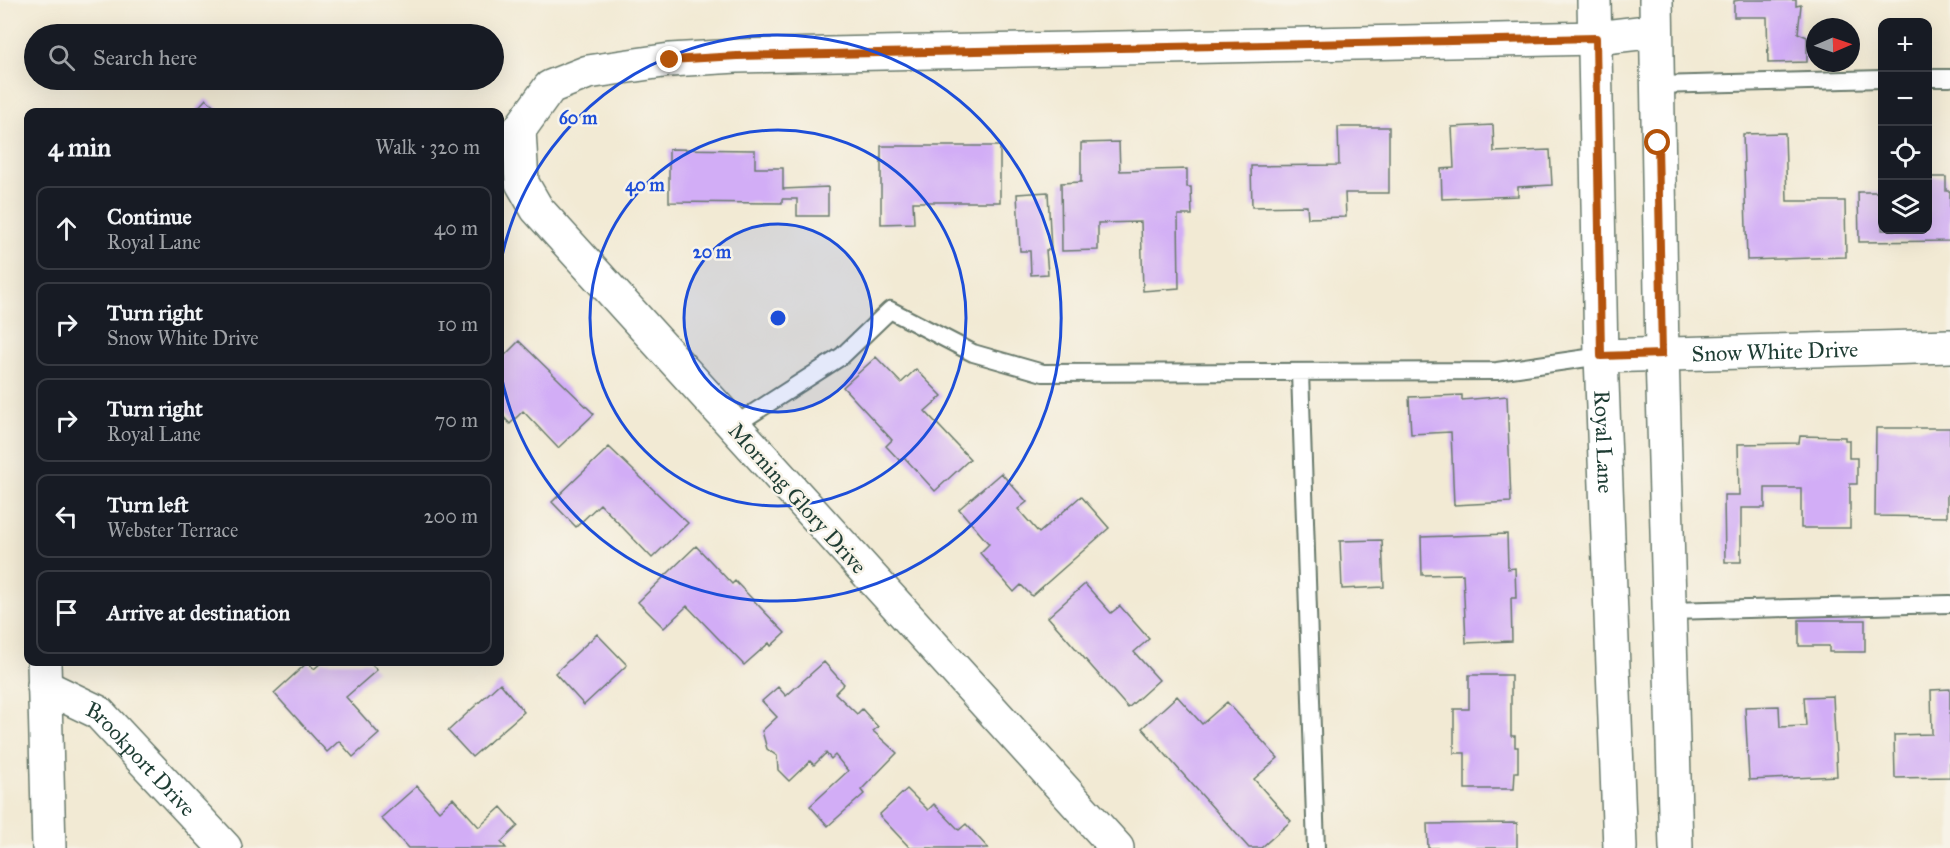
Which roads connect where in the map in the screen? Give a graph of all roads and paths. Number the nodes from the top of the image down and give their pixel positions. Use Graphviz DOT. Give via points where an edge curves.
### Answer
graph roads {
  1 [pos="1594,0"];
  2 [pos="1656,16"];
  3 [pos="1596,38"];
  4 [pos="1932,78"];
  5 [pos="1950,78"];
  6 [pos="1878,80"];
  7 [pos="1657,84"];
  8 [pos="1950,346"];
  9 [pos="1662,354"];
  10 [pos="1601,356"];
  11 [pos="1300,372"];
  12 [pos="733,426"];
  13 [pos="1950,604"];
  14 [pos="1669,611"];
  15 [pos="44,674"];
  16 [pos="49,848"];
  17 [pos="225,848"];
  18 [pos="1117,848"];
  19 [pos="1316,848"];
  20 [pos="1620,848"];
  21 [pos="1676,848"];
  1 -- 3 [label="street, Royal Lane"];
  2 -- 3 [label="street"];
  2 -- 7 [label="street"];
  3 -- 10 [label="street, Royal Lane"];
  3 -- 12 [label="street, Morning Glory Drive" via="670,60 588,72 550,87 519,130 522,183 537,209"];
  4 -- 5 [label="lane"];
  6 -- 7 [label="lane"];
  7 -- 9 [label="street"];
  8 -- 9 [label="street, Snow White Drive"];
  9 -- 10 [label="street, Snow White Drive"];
  9 -- 14 [label="street"];
  10 -- 11 [label="lane" via="1497,371"];
  10 -- 20 [label="street, Royal Lane"];
  11 -- 12 [label="lane" via="1043,373 974,353 890,310 842,356"];
  11 -- 19 [label="lane"];
  12 -- 18 [label="street, Morning Glory Drive"];
  13 -- 14 [label="lane"];
  14 -- 21 [label="street"];
  15 -- 16 [label="street"];
  15 -- 17 [label="street, Brookport Drive" via="98,712"];
}
